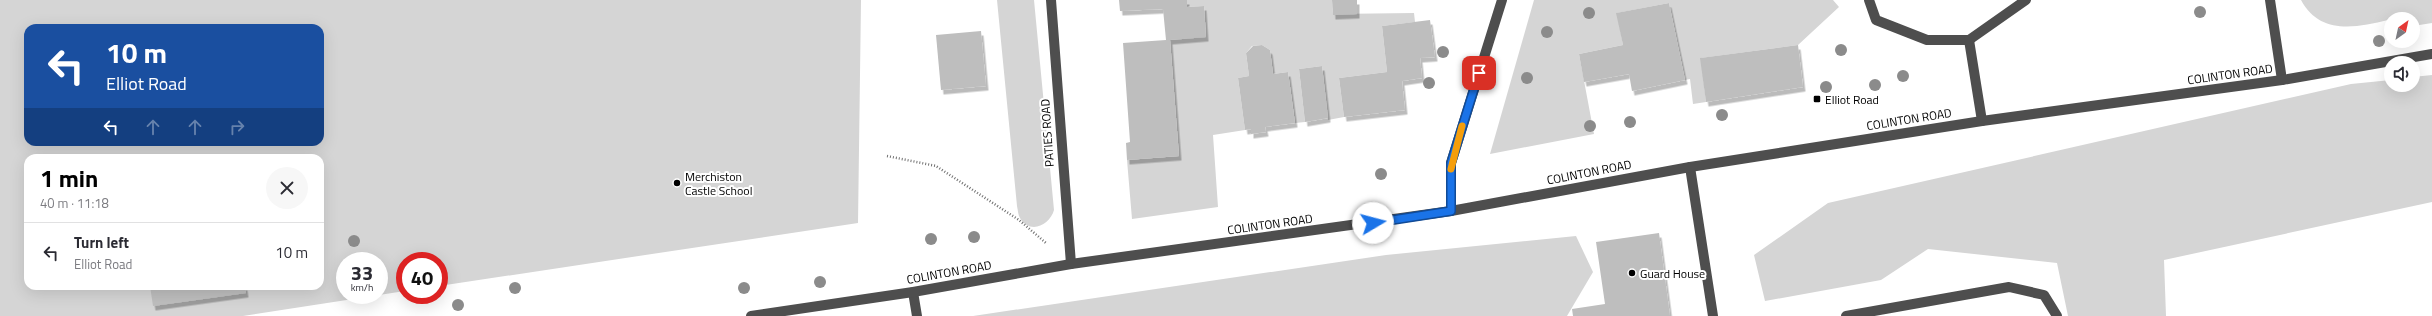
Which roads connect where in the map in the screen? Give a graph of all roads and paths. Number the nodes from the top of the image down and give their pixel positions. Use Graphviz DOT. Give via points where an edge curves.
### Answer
graph roads {
  1 [pos="1050,0"];
  2 [pos="1502,0"];
  3 [pos="1869,0"];
  4 [pos="2026,0"];
  5 [pos="2270,0"];
  6 [pos="1969,40"];
  7 [pos="2432,54"];
  8 [pos="2282,80"];
  9 [pos="1982,121"];
  10 [pos="887,156"];
  11 [pos="1690,167"];
  12 [pos="1451,211"];
  13 [pos="1071,264"];
  14 [pos="913,292"];
  15 [pos="751,316"];
  16 [pos="917,316"];
  17 [pos="1713,316"];
  18 [pos="1846,316"];
  19 [pos="2057,316"];
  1 -- 13 [label="street, PATIES ROAD"];
  2 -- 12 [label="street" via="1451,163"];
  3 -- 6 [label="street" via="1876,20 1927,40"];
  4 -- 6 [label="street"];
  5 -- 8 [label="street"];
  6 -- 9 [label="street"];
  7 -- 8 [label="street, COLINTON ROAD"];
  8 -- 9 [label="street, COLINTON ROAD"];
  9 -- 11 [label="street, COLINTON ROAD"];
  10 -- 13 [label="path" via="936,166 1019,220"];
  11 -- 12 [label="street, COLINTON ROAD"];
  11 -- 17 [label="street"];
  12 -- 13 [label="street, COLINTON ROAD"];
  13 -- 14 [label="street, COLINTON ROAD"];
  14 -- 15 [label="street, COLINTON ROAD"];
  14 -- 16 [label="street"];
  18 -- 19 [label="street" via="2009,287 2044,295"];
}
